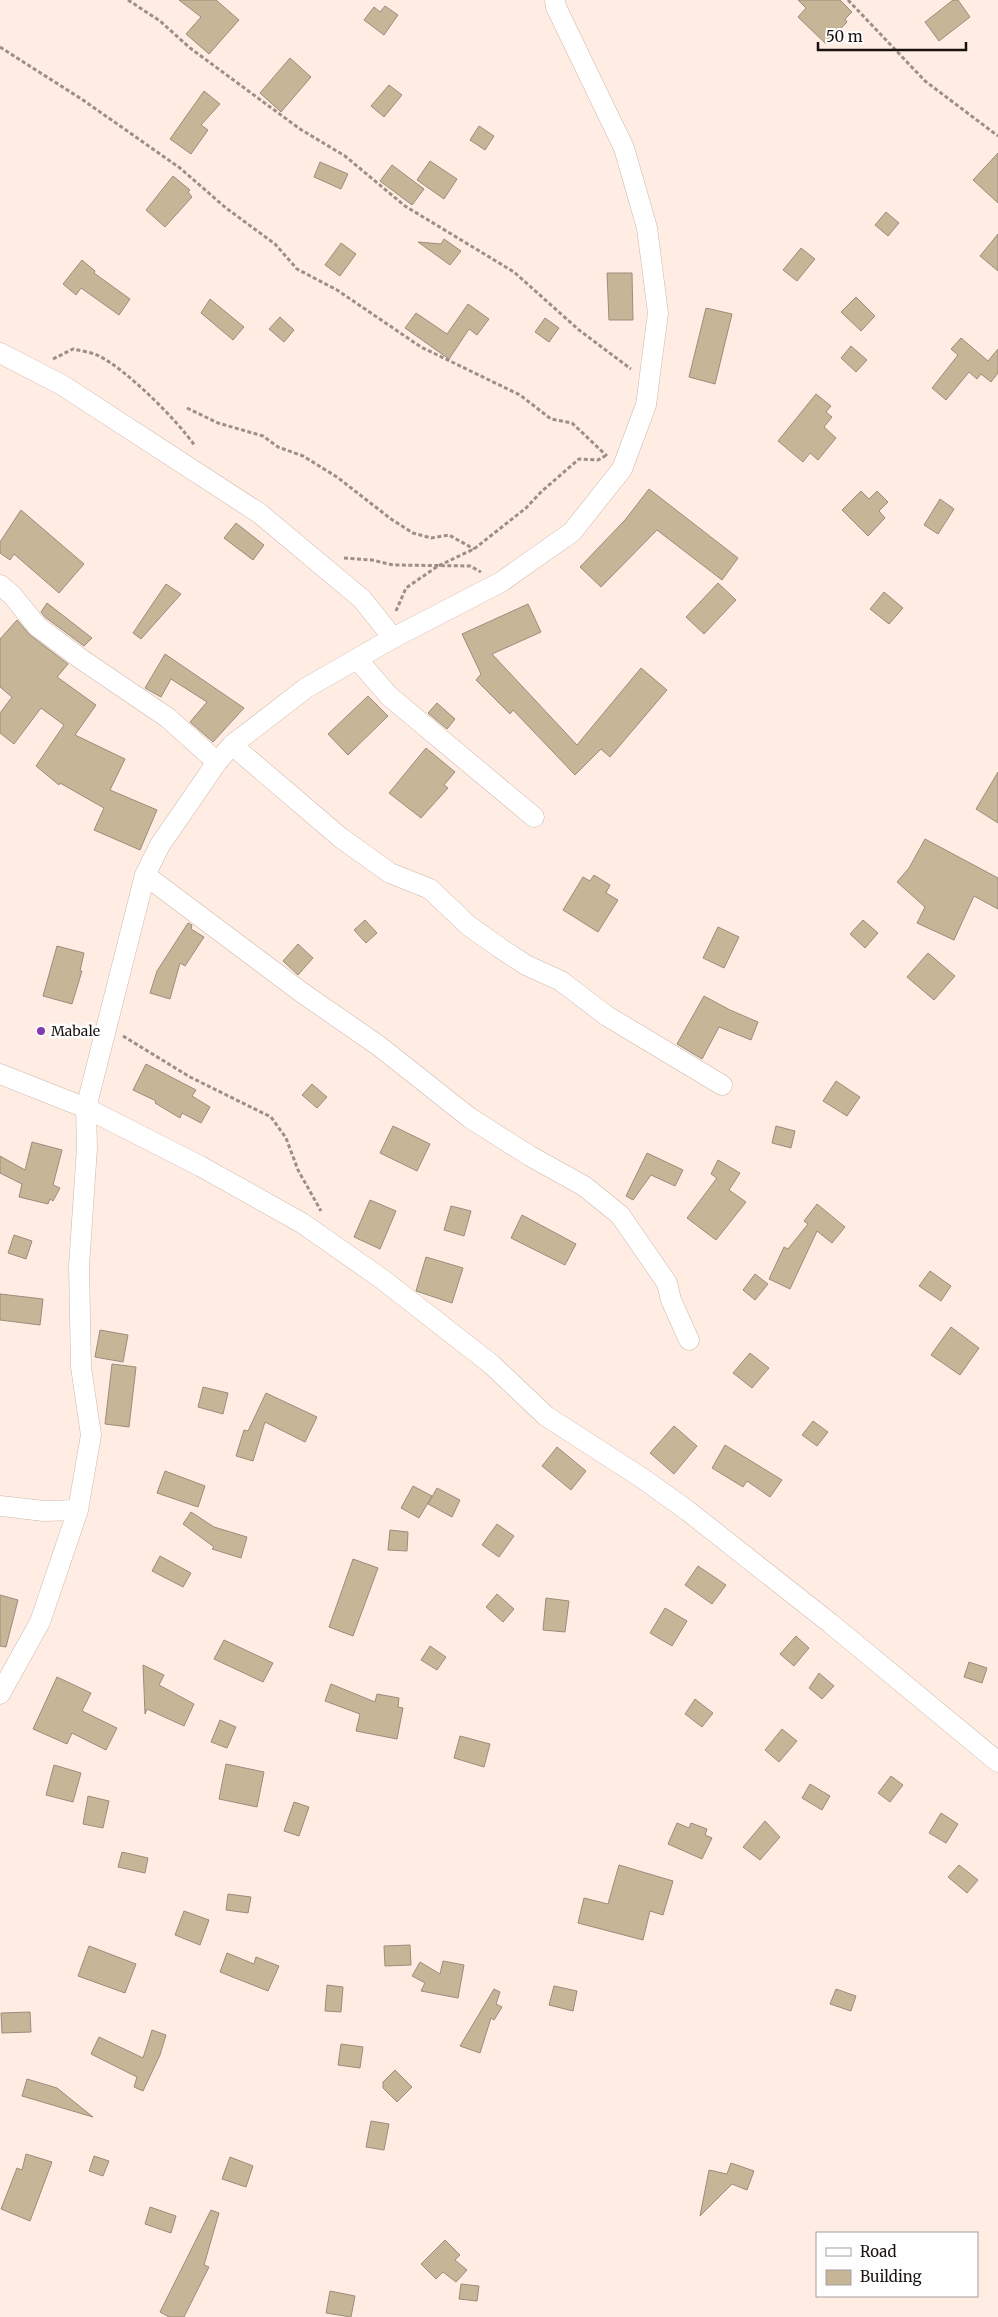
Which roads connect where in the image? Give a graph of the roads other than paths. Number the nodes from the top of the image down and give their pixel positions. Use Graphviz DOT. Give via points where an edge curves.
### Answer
graph roads {
  1 [pos="555,0"];
  2 [pos="0,353"];
  3 [pos="0,585"];
  4 [pos="393,638"];
  5 [pos="357,658"];
  6 [pos="232,745"];
  7 [pos="217,762"];
  8 [pos="534,817"];
  9 [pos="146,875"];
  10 [pos="0,1074"];
  11 [pos="722,1085"];
  12 [pos="86,1108"];
  13 [pos="689,1340"];
  14 [pos="0,1506"];
  15 [pos="78,1510"];
  16 [pos="0,1694"];
  17 [pos="998,1762"];
  1 -- 4 [label="street" via="624,148 647,228 658,313 646,405 622,469 572,532 501,582"];
  2 -- 4 [label="street" via="62,385 259,514 362,599"];
  3 -- 7 [label="street" via="37,626 168,718"];
  4 -- 5 [label="street"];
  5 -- 6 [label="street" via="306,688"];
  5 -- 8 [label="street" via="389,696"];
  6 -- 7 [label="street"];
  6 -- 11 [label="street" via="341,838 390,873 430,889 470,926 500,948 526,965 561,981 607,1016"];
  7 -- 9 [label="street" via="160,845"];
  9 -- 12 [label="street"];
  9 -- 13 [label="street" via="301,992 379,1046 470,1118 584,1186 620,1216 667,1283"];
  10 -- 12 [label="street"];
  12 -- 15 [label="street" via="87,1148 79,1266 80,1367 91,1435"];
  12 -- 17 [label="street" via="302,1223 382,1279 491,1364 546,1416 688,1512 830,1623"];
  14 -- 15 [label="street" via="44,1511"];
  15 -- 16 [label="street" via="40,1622"];
}
